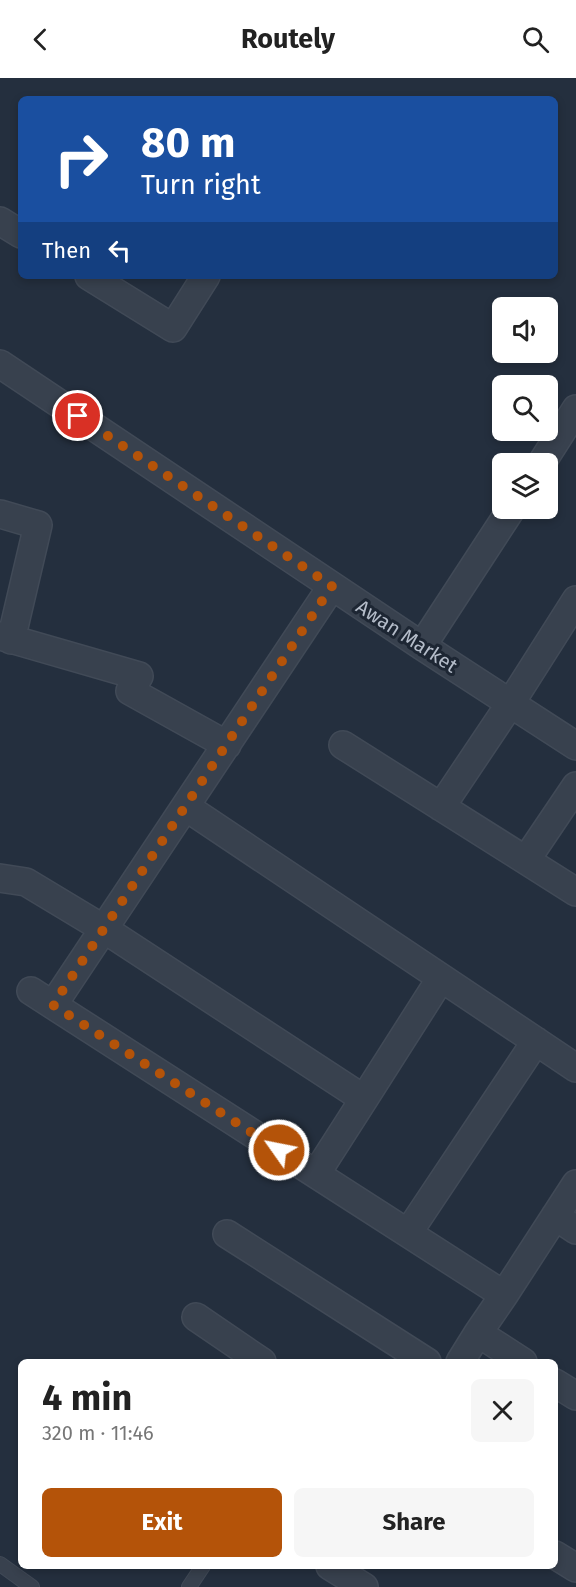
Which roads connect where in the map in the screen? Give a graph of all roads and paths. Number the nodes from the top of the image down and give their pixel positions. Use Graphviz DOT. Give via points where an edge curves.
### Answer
graph roads {
  1 [pos="0,221"];
  2 [pos="18,232"];
  3 [pos="94,279"];
  4 [pos="204,279"];
  5 [pos="0,364"];
  6 [pos="576,409"];
  7 [pos="568,442"];
  8 [pos="555,453"];
  9 [pos="0,514"];
  10 [pos="505,519"];
  11 [pos="332,586"];
  12 [pos="576,600"];
  13 [pos="6,638"];
  14 [pos="422,646"];
  15 [pos="510,704"];
  16 [pos="227,745"];
  17 [pos="343,745"];
  18 [pos="576,746"];
  19 [pos="576,786"];
  20 [pos="186,807"];
  21 [pos="441,807"];
  22 [pos="526,860"];
  23 [pos="0,878"];
  24 [pos="576,892"];
  25 [pos="104,929"];
  26 [pos="441,978"];
  27 [pos="536,1041"];
  28 [pos="576,1068"];
  29 [pos="364,1098"];
  30 [pos="316,1174"];
  31 [pos="576,1184"];
  32 [pos="565,1223"];
  33 [pos="408,1233"];
  34 [pos="227,1234"];
  35 [pos="504,1295"];
  36 [pos="196,1317"];
  37 [pos="478,1333"];
  38 [pos="258,1359"];
  39 [pos="422,1359"];
  40 [pos="462,1359"];
  41 [pos="518,1359"];
  42 [pos="558,1385"];
  43 [pos="576,1396"];
  44 [pos="558,1557"];
  45 [pos="0,1564"];
  46 [pos="576,1568"];
  47 [pos="201,1569"];
  48 [pos="335,1569"];
  49 [pos="32,1587"];
  50 [pos="189,1587"];
  51 [pos="364,1587"];
  1 -- 2 [label="street"];
  3 -- 4 [label="street" via="174,328"];
  5 -- 11 [label="street, Awan Market"];
  6 -- 7 [label="street"];
  7 -- 8 [label="street"];
  9 -- 13 [label="street" via="38,525"];
  10 -- 14 [label="street"];
  11 -- 14 [label="street, Awan Market"];
  11 -- 16 [label="street"];
  12 -- 15 [label="street"];
  13 -- 16 [label="street" via="139,676 130,691"];
  14 -- 15 [label="street, Awan Market"];
  15 -- 18 [label="street, Awan Market"];
  15 -- 21 [label="street"];
  16 -- 20 [label="street"];
  17 -- 21 [label="street"];
  19 -- 22 [label="street"];
  20 -- 25 [label="street"];
  20 -- 26 [label="street"];
  21 -- 22 [label="street"];
  22 -- 24 [label="street"];
  23 -- 25 [label="street" via="26,882"];
  25 -- 29 [label="street"];
  25 -- 30 [label="street" via="42,998"];
  26 -- 27 [label="street"];
  26 -- 29 [label="street"];
  27 -- 28 [label="street"];
  27 -- 33 [label="street"];
  29 -- 30 [label="street"];
  30 -- 33 [label="street"];
  31 -- 32 [label="street"];
  32 -- 35 [label="street"];
  33 -- 35 [label="street"];
  34 -- 39 [label="street"];
  35 -- 37 [label="street"];
  36 -- 38 [label="street"];
  37 -- 40 [label="street"];
  37 -- 41 [label="street"];
  42 -- 43 [label="street"];
  44 -- 46 [label="street"];
  45 -- 49 [label="lane"];
  47 -- 50 [label="lane"];
  48 -- 51 [label="street"];
}
